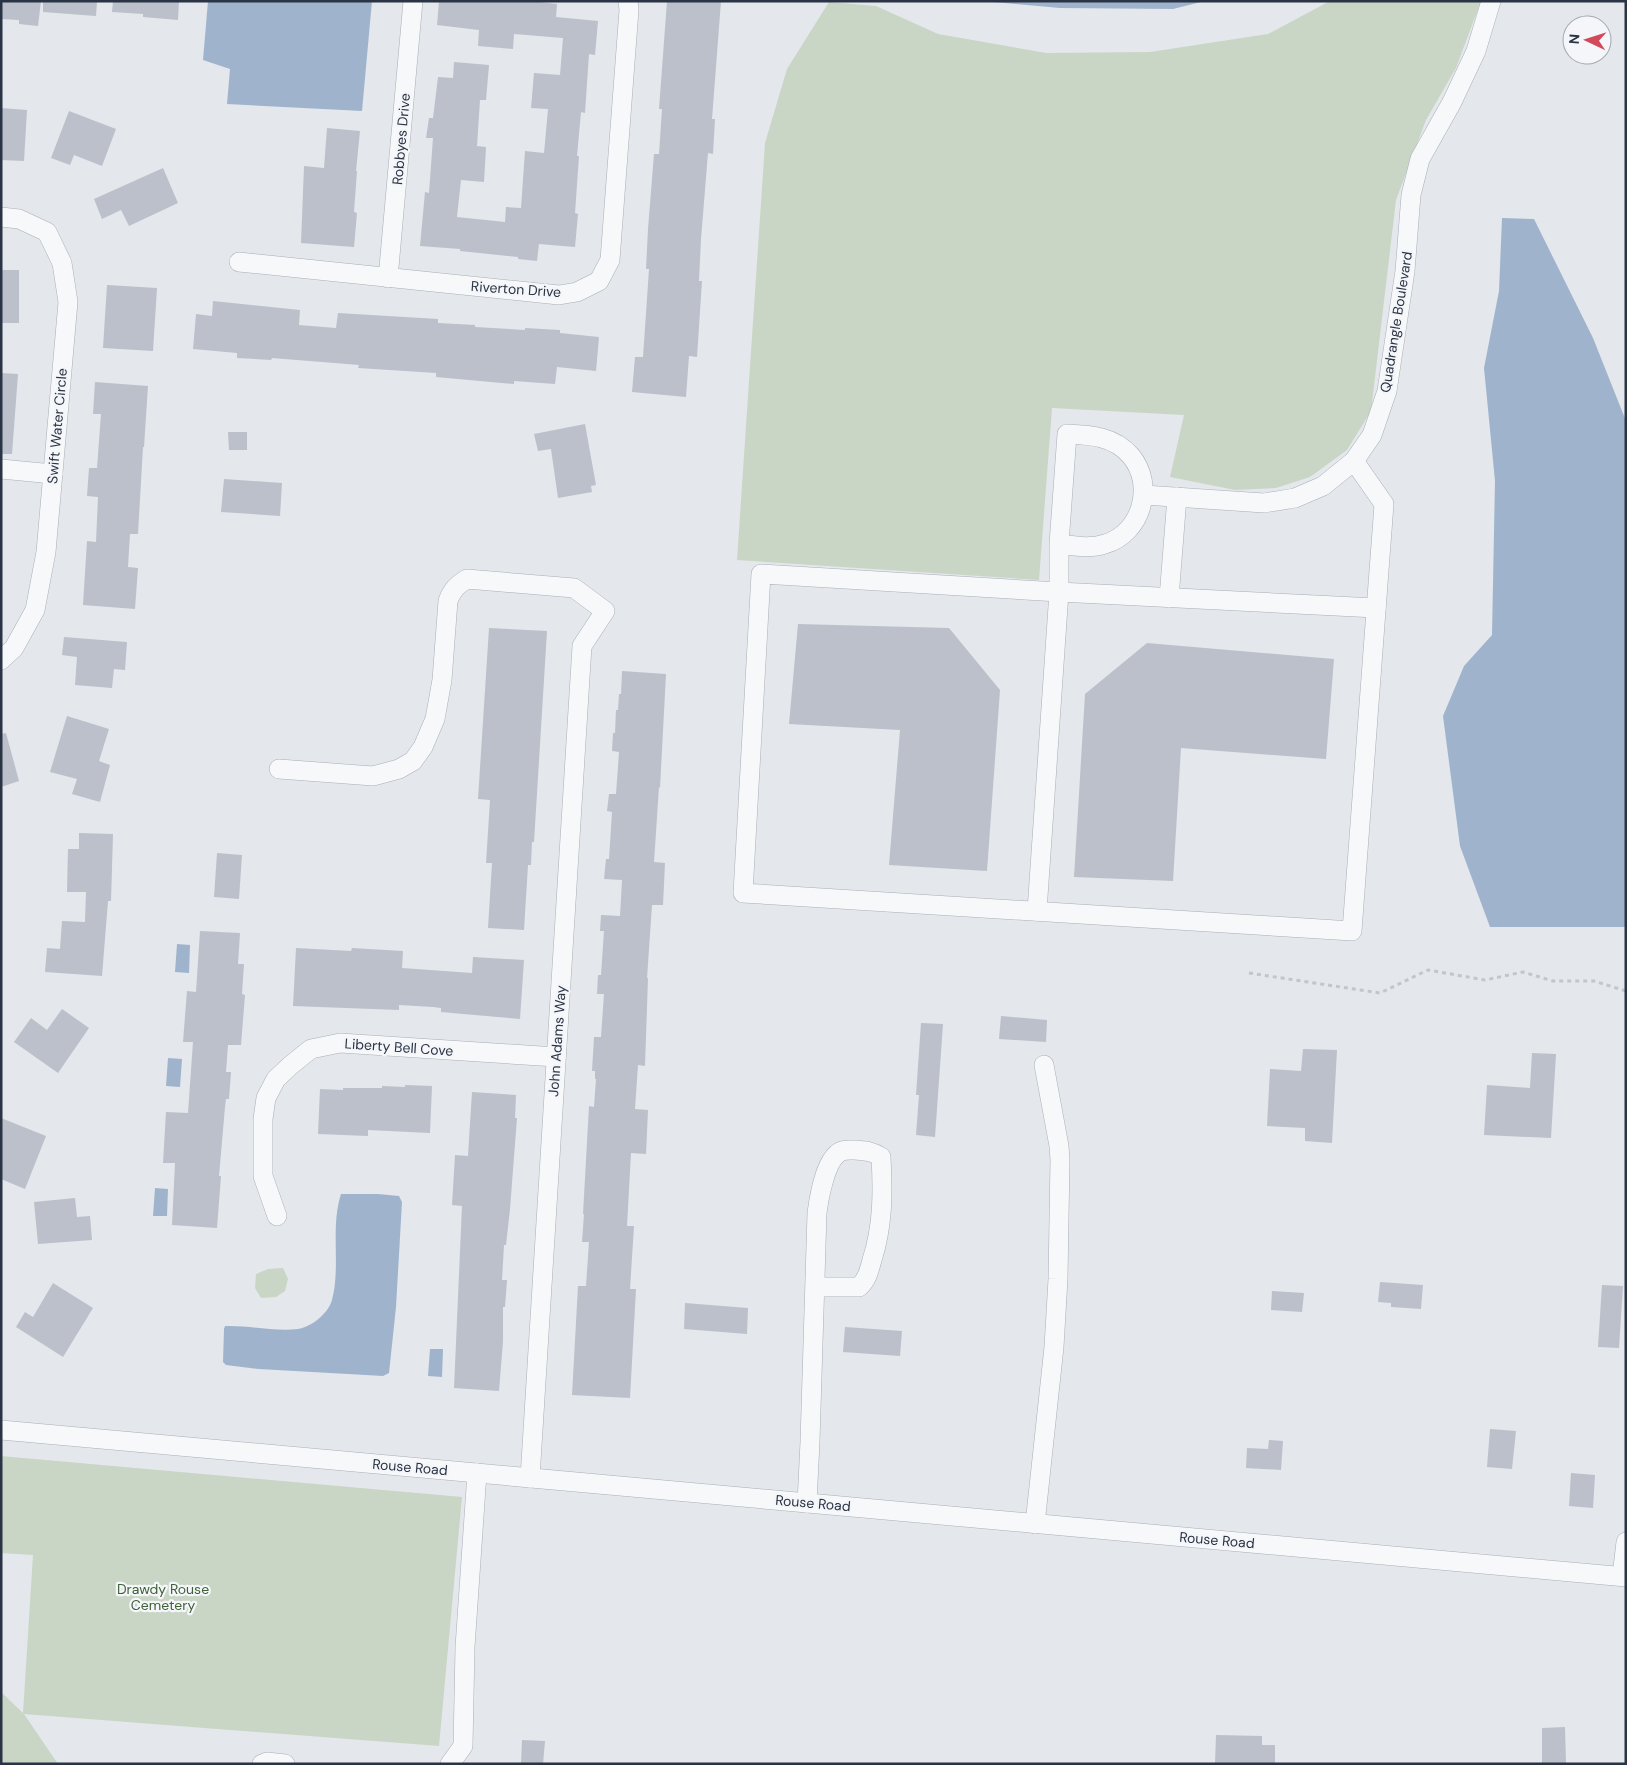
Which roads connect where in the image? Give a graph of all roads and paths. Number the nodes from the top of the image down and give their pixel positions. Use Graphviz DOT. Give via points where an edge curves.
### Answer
graph roads {
  1 [pos="413,1"];
  2 [pos="628,1"];
  3 [pos="1491,1"];
  4 [pos="1,217"];
  5 [pos="239,262"];
  6 [pos="388,278"];
  7 [pos="1354,461"];
  8 [pos="1,469"];
  9 [pos="53,474"];
  10 [pos="1144,495"];
  11 [pos="1177,498"];
  12 [pos="1059,544"];
  13 [pos="1059,592"];
  14 [pos="1169,598"];
  15 [pos="1376,608"];
  16 [pos="1,660"];
  17 [pos="279,769"];
  18 [pos="1037,911"];
  19 [pos="1249,973"];
  20 [pos="1626,991"];
  21 [pos="556,1057"];
  22 [pos="1044,1065"];
  23 [pos="277,1216"];
  24 [pos="815,1287"];
  25 [pos="1,1430"];
  26 [pos="477,1473"];
  27 [pos="530,1478"];
  28 [pos="807,1503"];
  29 [pos="1035,1524"];
  30 [pos="1626,1542"];
  31 [pos="1624,1576"];
  32 [pos="262,1764"];
  33 [pos="285,1764"];
  34 [pos="450,1764"];
  1 -- 6 [label="street, Robbyes Drive"];
  2 -- 6 [label="street, Riverton Drive" via="610,260 599,281 577,292 559,295"];
  3 -- 7 [label="street, Quadrangle Boulevard" via="1476,51 1420,159 1411,195 1405,271 1386,391 1372,435"];
  4 -- 9 [label="street, Swift Water Circle" via="19,219 47,232 62,263 68,302"];
  5 -- 6 [label="street, Riverton Drive"];
  7 -- 11 [label="street, Quadrangle Boulevard" via="1323,486 1295,498 1264,503"];
  7 -- 15 [label="street" via="1384,504"];
  8 -- 9 [label="street"];
  9 -- 16 [label="street, Swift Water Circle" via="46,552 35,610 14,648"];
  10 -- 11 [label="street, Quadrangle Boulevard"];
  10 -- 12 [label="street" via="1138,516 1129,528 1106,544 1088,547"];
  10 -- 12 [label="street" via="1141,474 1130,455 1114,442 1093,435 1067,434"];
  11 -- 14 [label="street"];
  12 -- 13 [label="street"];
  13 -- 14 [label="street"];
  13 -- 18 [label="street"];
  13 -- 18 [label="street" via="761,574 743,893"];
  14 -- 15 [label="street"];
  15 -- 18 [label="street" via="1352,931"];
  17 -- 21 [label="street, John Adams Way" via="372,776 399,769 413,761 423,748 435,718 442,680 448,601 451,593 467,579 574,588 605,610 582,646"];
  19 -- 20 [label="path" via="1380,993 1428,970 1485,980 1523,972 1553,981 1594,981"];
  21 -- 23 [label="street, Liberty Bell Cove" via="340,1043 311,1049 276,1079 266,1098 262,1176"];
  21 -- 27 [label="street, John Adams Way"];
  22 -- 29 [label="street" via="1060,1160 1058,1279"];
  24 -- 24 [label="street" via="817,1213 825,1175 836,1154 844,1150 872,1151 881,1157 883,1196 878,1241 865,1281 858,1287"];
  24 -- 28 [label="street"];
  25 -- 26 [label="street, Rouse Road"];
  26 -- 27 [label="street, Rouse Road"];
  26 -- 34 [label="street" via="465,1647 463,1746"];
  27 -- 28 [label="street, Rouse Road"];
  28 -- 29 [label="street, Rouse Road"];
  29 -- 31 [label="street, Rouse Road"];
  30 -- 31 [label="street"];
  32 -- 33 [label="street"];
}
